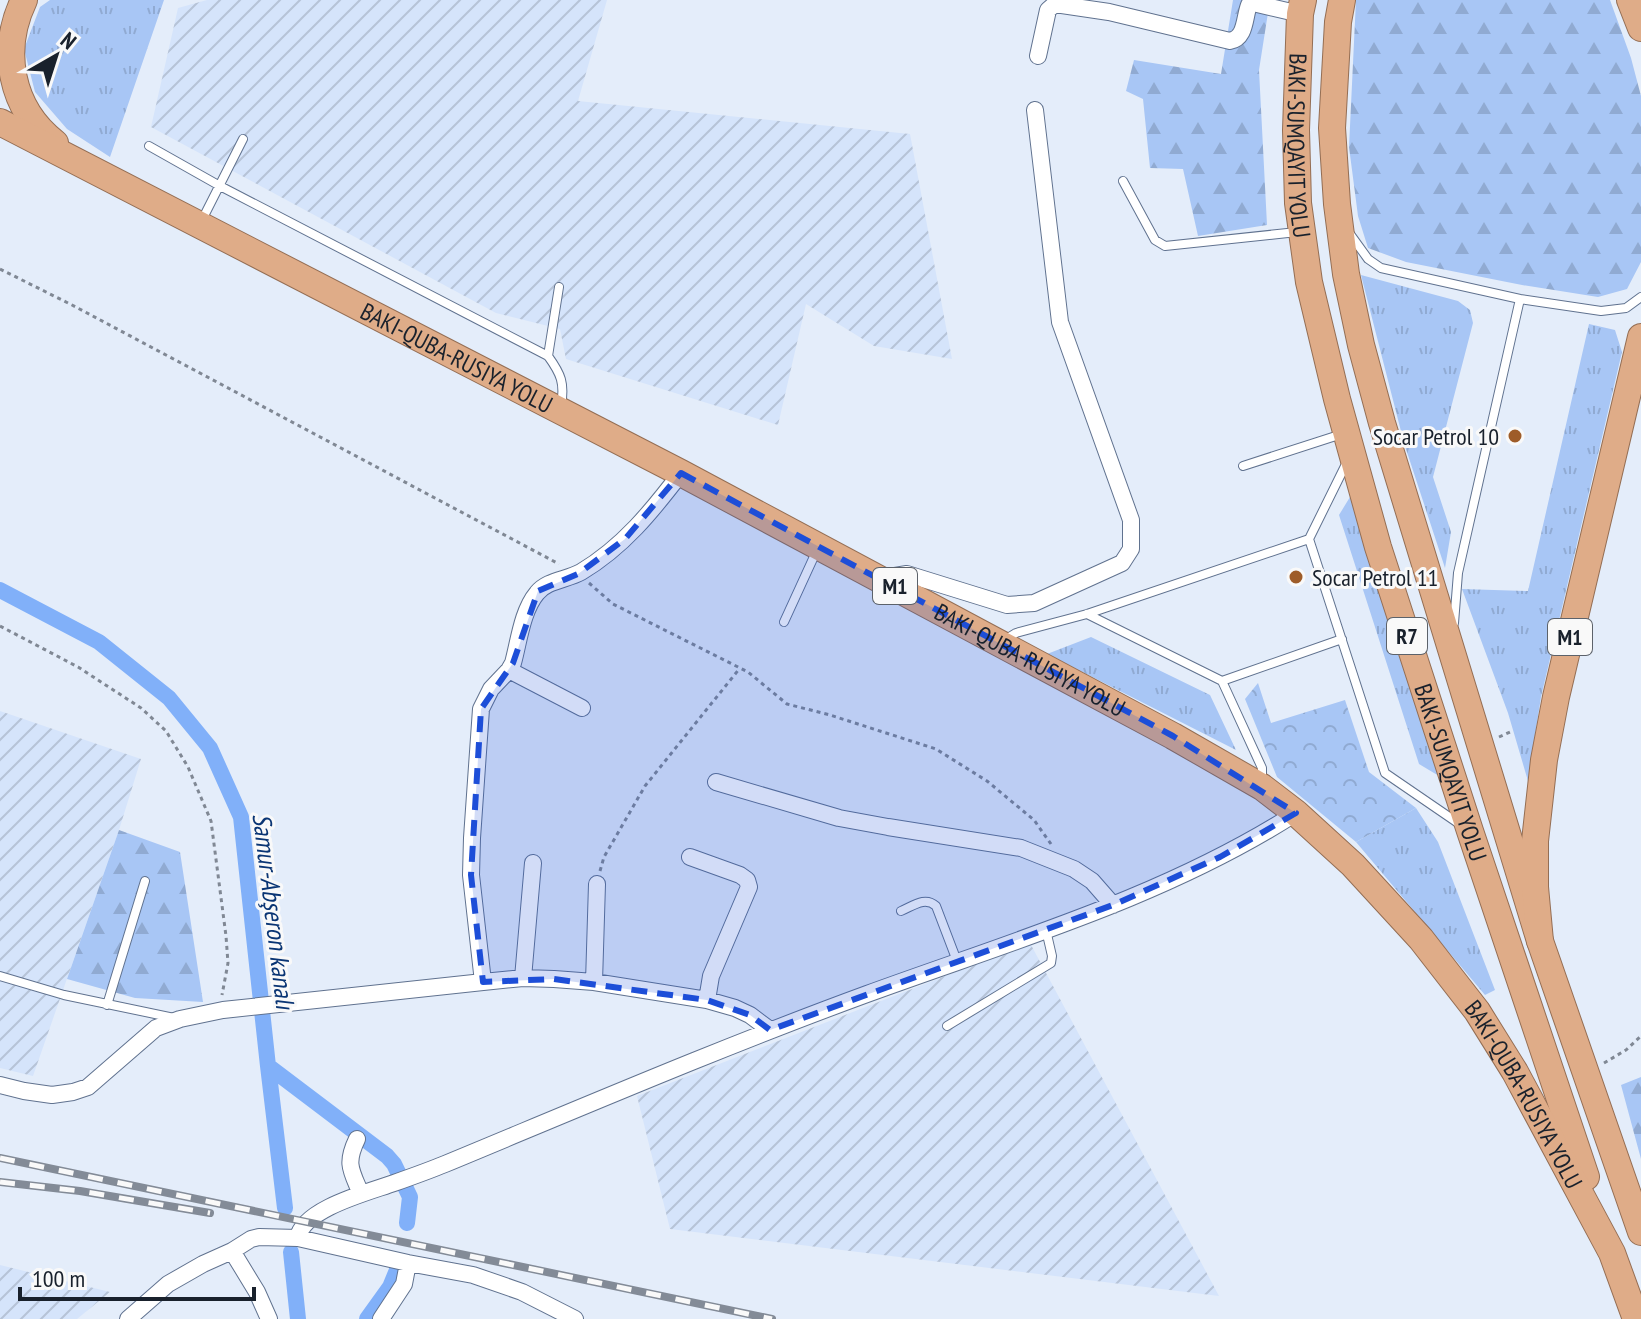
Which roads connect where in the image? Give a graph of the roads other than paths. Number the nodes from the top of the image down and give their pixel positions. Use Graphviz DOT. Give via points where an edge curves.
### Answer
graph roads {
  1 [pos="24,0"];
  2 [pos="1342,0"];
  3 [pos="1630,0"];
  4 [pos="1302,7"];
  5 [pos="1641,28"];
  6 [pos="1038,56"];
  7 [pos="1035,110"];
  8 [pos="0,122"];
  9 [pos="243,139"];
  10 [pos="149,146"];
  11 [pos="92,169"];
  12 [pos="1123,181"];
  13 [pos="220,186"];
  14 [pos="1337,204"];
  15 [pos="199,224"];
  16 [pos="1301,232"];
  17 [pos="559,287"];
  18 [pos="1641,297"];
  19 [pos="1520,299"];
  20 [pos="1641,337"];
  21 [pos="548,356"];
  22 [pos="560,410"];
  23 [pos="1349,442"];
  24 [pos="1243,466"];
  25 [pos="681,473"];
  26 [pos="1309,539"];
  27 [pos="819,546"];
  28 [pos="887,582"];
  29 [pos="1087,614"];
  30 [pos="784,622"];
  31 [pos="1342,639"];
  32 [pos="1000,642"];
  33 [pos="1453,653"];
  34 [pos="509,670"];
  35 [pos="1222,681"];
  36 [pos="582,708"];
  37 [pos="716,782"];
  38 [pos="1262,787"];
  39 [pos="1296,813"];
  40 [pos="1470,831"];
  41 [pos="690,857"];
  42 [pos="533,863"];
  43 [pos="145,881"];
  44 [pos="597,884"];
  45 [pos="1113,905"];
  46 [pos="901,911"];
  47 [pos="1046,930"];
  48 [pos="1540,941"];
  49 [pos="957,961"];
  50 [pos="0,976"];
  51 [pos="523,978"];
  52 [pos="483,982"];
  53 [pos="594,982"];
  54 [pos="707,1000"];
  55 [pos="107,1005"];
  56 [pos="180,1019"];
  57 [pos="947,1026"];
  58 [pos="770,1030"];
  59 [pos="0,1085"];
  60 [pos="357,1139"];
  61 [pos="361,1194"];
  62 [pos="1641,1232"];
  63 [pos="298,1238"];
  64 [pos="232,1251"];
  65 [pos="1612,1253"];
  66 [pos="408,1263"];
  67 [pos="128,1319"];
  68 [pos="269,1319"];
  69 [pos="381,1319"];
  70 [pos="575,1319"];
  71 [pos="1636,1319"];
  1 -- 11 [label="highway" via="8,47 18,96 51,140"];
  2 -- 14 [label="highway, R7" via="1332,128"];
  3 -- 5 [label="highway"];
  4 -- 6 [label="street" via="1253,3 1241,36 1230,41 1055,4 1048,10"];
  4 -- 16 [label="highway, R7" via="1296,130"];
  7 -- 28 [label="street" via="1060,322 1131,520 1131,549 1122,563 1034,603 1007,605 907,574"];
  8 -- 11 [label="highway, M1"];
  9 -- 13 [label="lane"];
  10 -- 13 [label="lane"];
  11 -- 15 [label="highway, M1"];
  12 -- 16 [label="lane" via="1155,240 1165,246"];
  13 -- 15 [label="lane"];
  13 -- 21 [label="lane"];
  14 -- 19 [label="lane" via="1350,235 1381,268"];
  14 -- 33 [label="highway, R7" via="1361,345"];
  15 -- 22 [label="highway, M1"];
  16 -- 23 [label="highway, R7"];
  17 -- 21 [label="lane"];
  18 -- 19 [label="lane" via="1626,308 1601,311"];
  19 -- 33 [label="lane" via="1458,573"];
  20 -- 48 [label="highway, M1" via="1544,760 1535,841"];
  21 -- 22 [label="lane" via="564,390"];
  22 -- 25 [label="highway, M1"];
  23 -- 24 [label="lane"];
  23 -- 26 [label="lane"];
  23 -- 40 [label="highway, R7"];
  25 -- 27 [label="highway, M1"];
  25 -- 34 [label="street" via="625,539 578,574 538,591"];
  26 -- 29 [label="lane"];
  26 -- 31 [label="lane"];
  27 -- 28 [label="highway, M1"];
  27 -- 30 [label="lane"];
  28 -- 32 [label="highway, M1"];
  29 -- 32 [label="lane"];
  29 -- 35 [label="lane"];
  31 -- 35 [label="lane"];
  31 -- 40 [label="lane" via="1385,773"];
  32 -- 38 [label="highway, M1"];
  33 -- 48 [label="highway, R7"];
  34 -- 36 [label="street"];
  34 -- 52 [label="street" via="481,709 471,875"];
  35 -- 38 [label="lane" via="1262,768"];
  37 -- 45 [label="street" via="839,818 1021,848 1074,869"];
  38 -- 39 [label="highway, M1"];
  39 -- 45 [label="street" via="1220,857"];
  39 -- 65 [label="highway, M1" via="1421,939 1477,1011"];
  40 -- 65 [label="highway, R7"];
  41 -- 54 [label="street" via="740,875 749,887 711,976"];
  42 -- 51 [label="street"];
  43 -- 55 [label="lane"];
  44 -- 53 [label="street"];
  45 -- 47 [label="street"];
  46 -- 49 [label="lane" via="931,901"];
  47 -- 49 [label="street"];
  47 -- 57 [label="lane" via="1051,963"];
  48 -- 62 [label="highway, M1"];
  49 -- 58 [label="street"];
  50 -- 55 [label="lane"];
  51 -- 52 [label="street"];
  51 -- 53 [label="street"];
  52 -- 56 [label="street"];
  53 -- 54 [label="street"];
  54 -- 58 [label="street" via="750,1015"];
  55 -- 56 [label="lane"];
  56 -- 59 [label="street" via="156,1028 88,1087 52,1095"];
  58 -- 61 [label="street"];
  60 -- 61 [label="street" via="349,1167"];
  61 -- 63 [label="street" via="321,1212 299,1229"];
  63 -- 64 [label="street" via="259,1237"];
  63 -- 66 [label="street"];
  64 -- 67 [label="street" via="168,1284"];
  64 -- 68 [label="street"];
  65 -- 71 [label="highway, M1"];
  66 -- 69 [label="street" via="404,1284"];
  66 -- 70 [label="street" via="473,1275"];
}
